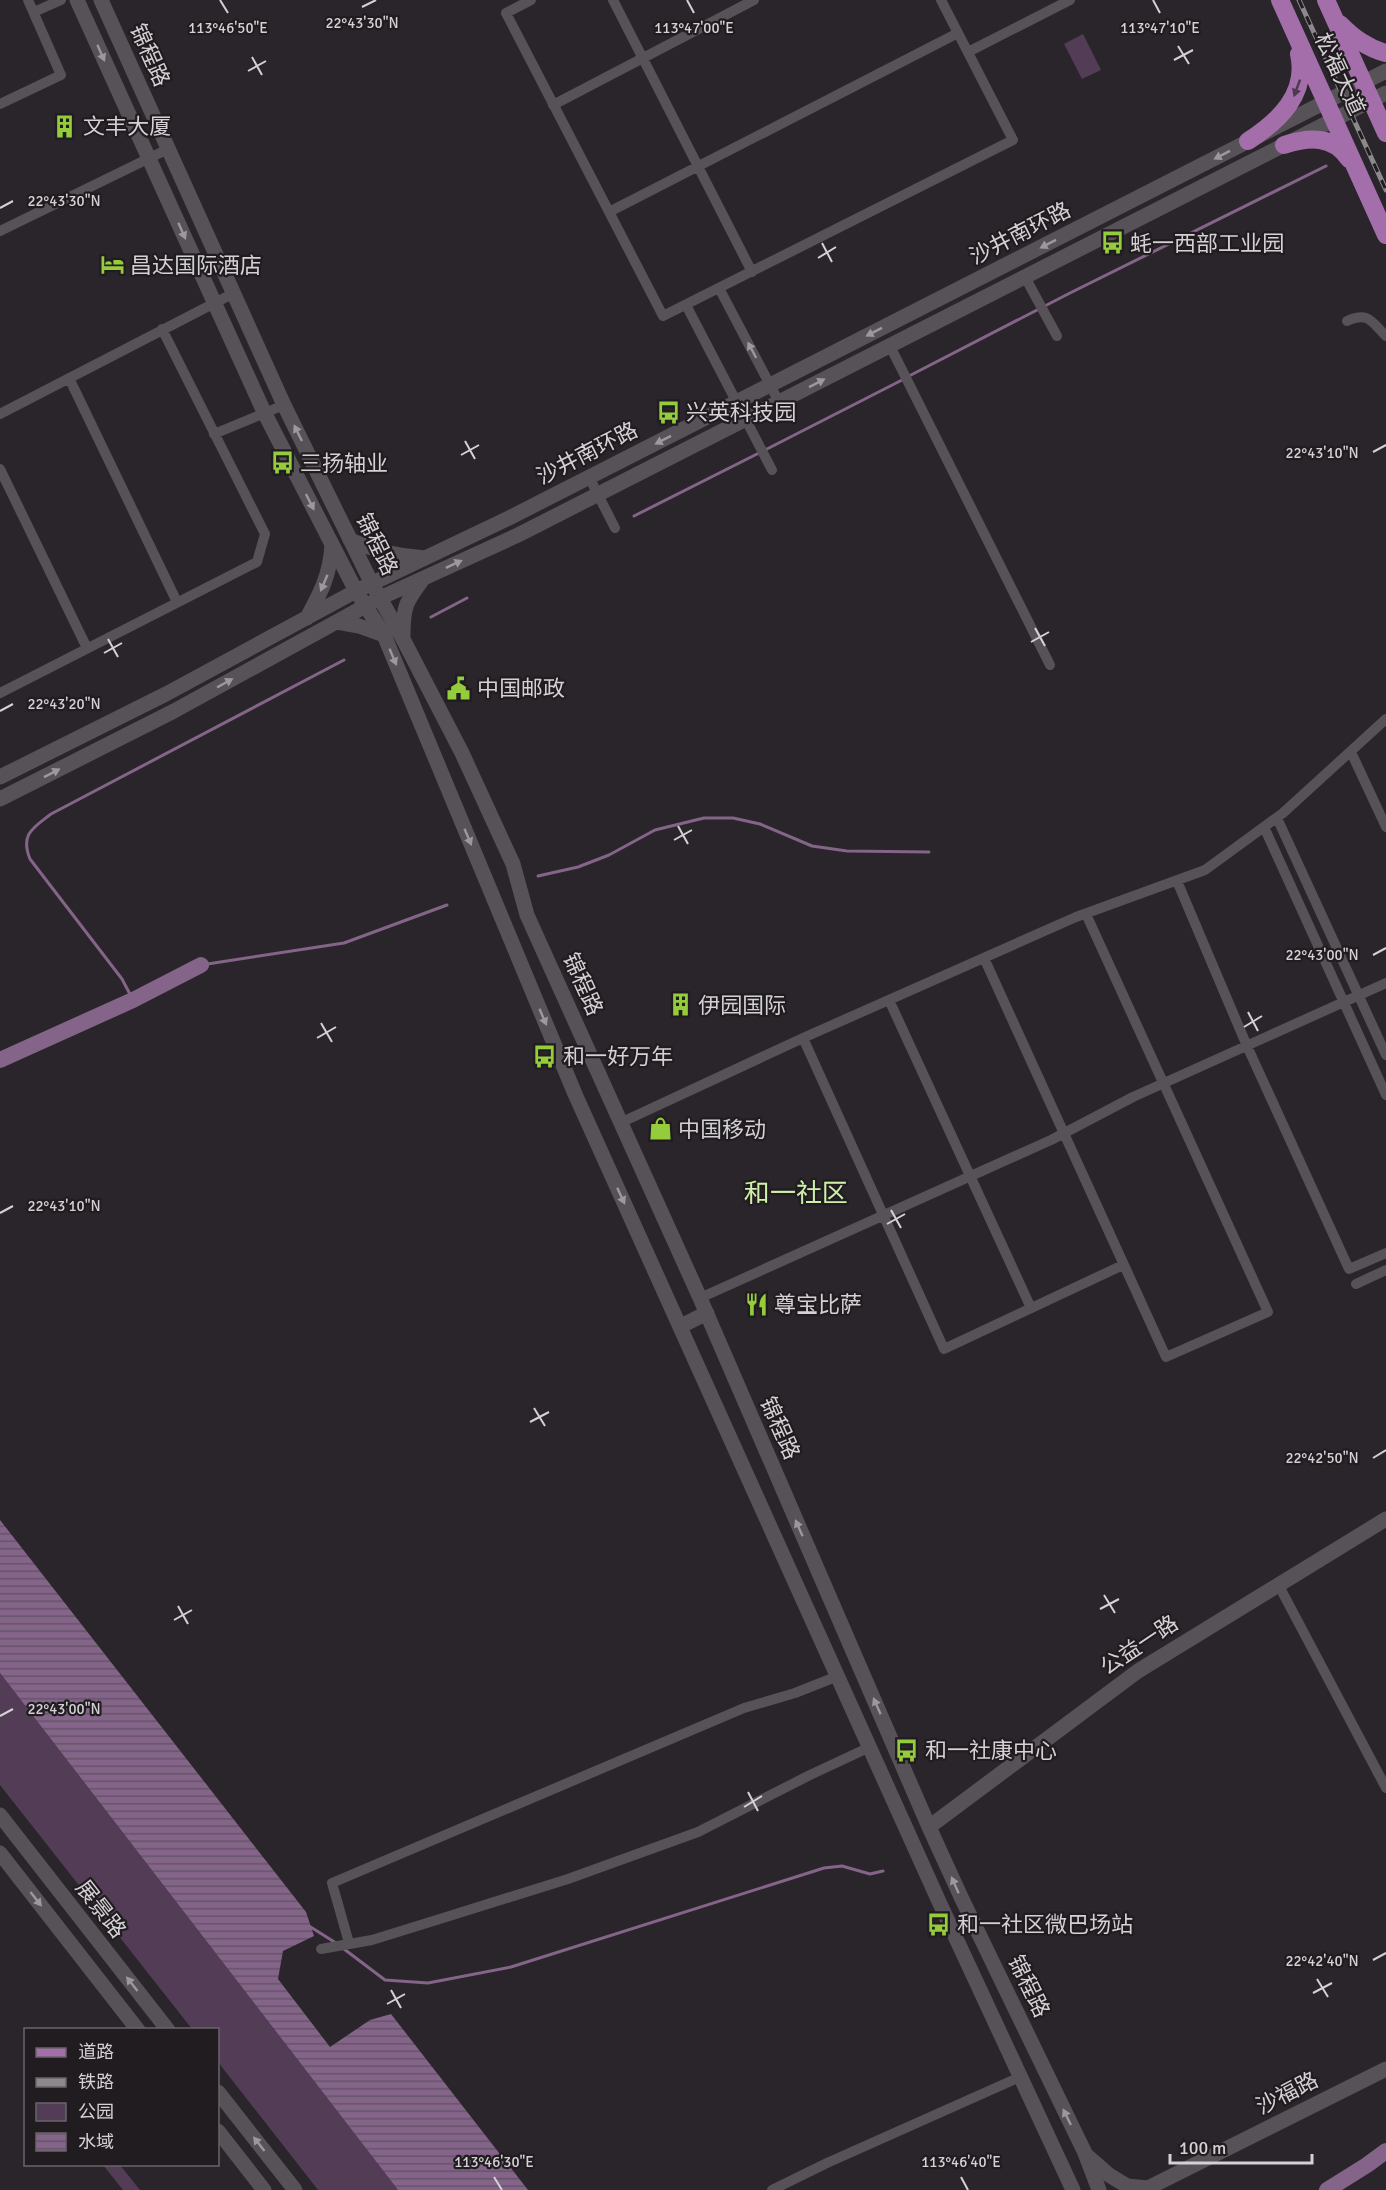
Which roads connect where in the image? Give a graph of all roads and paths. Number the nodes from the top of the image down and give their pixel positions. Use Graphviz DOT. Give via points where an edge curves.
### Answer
graph roads {
  1 [pos="28,0"];
  2 [pos="61,0"];
  3 [pos="77,0"];
  4 [pos="100,0"];
  5 [pos="531,0"];
  6 [pos="613,0"];
  7 [pos="754,0"];
  8 [pos="941,0"];
  9 [pos="1070,0"];
  10 [pos="1280,0"];
  11 [pos="1330,8"];
  12 [pos="34,12"];
  13 [pos="1294,32"];
  14 [pos="958,33"];
  15 [pos="968,52"];
  16 [pos="1386,53"];
  17 [pos="643,58"];
  18 [pos="1386,71"];
  19 [pos="1364,82"];
  20 [pos="1379,97"];
  21 [pos="1326,101"];
  22 [pos="0,104"];
  23 [pos="553,105"];
  24 [pos="1334,119"];
  25 [pos="1386,133"];
  26 [pos="1248,141"];
  27 [pos="1284,145"];
  28 [pos="168,149"];
  29 [pos="149,158"];
  30 [pos="699,166"];
  31 [pos="1357,169"];
  32 [pos="609,212"];
  33 [pos="0,231"];
  34 [pos="1386,235"];
  35 [pos="752,272"];
  36 [pos="1025,277"];
  37 [pos="720,288"];
  38 [pos="234,293"];
  39 [pos="214,303"];
  40 [pos="686,305"];
  41 [pos="1347,321"];
  42 [pos="162,329"];
  43 [pos="1057,336"];
  44 [pos="1386,336"];
  45 [pos="890,346"];
  46 [pos="69,378"];
  47 [pos="770,385"];
  48 [pos="736,402"];
  49 [pos="779,402"];
  50 [pos="284,405"];
  51 [pos="264,412"];
  52 [pos="0,414"];
  53 [pos="745,420"];
  54 [pos="214,434"];
  55 [pos="0,469"];
  56 [pos="772,470"];
  57 [pos="589,477"];
  58 [pos="598,494"];
  59 [pos="615,528"];
  60 [pos="350,540"];
  61 [pos="332,545"];
  62 [pos="425,558"];
  63 [pos="424,578"];
  64 [pos="372,584"];
  65 [pos="356,591"];
  66 [pos="373,602"];
  67 [pos="177,603"];
  68 [pos="306,618"];
  69 [pos="337,622"];
  70 [pos="384,635"];
  71 [pos="404,639"];
  72 [pos="87,648"];
  73 [pos="1050,665"];
  74 [pos="0,693"];
  75 [pos="1386,719"];
  76 [pos="1351,752"];
  77 [pos="0,777"];
  78 [pos="0,799"];
  79 [pos="1277,818"];
  80 [pos="1264,827"];
  81 [pos="1386,827"];
  82 [pos="1177,880"];
  83 [pos="1086,914"];
  84 [pos="984,958"];
  85 [pos="1386,983"];
  86 [pos="1358,995"];
  87 [pos="889,1000"];
  88 [pos="1345,1001"];
  89 [pos="803,1038"];
  90 [pos="1247,1046"];
  91 [pos="1386,1055"];
  92 [pos="1162,1084"];
  93 [pos="1386,1095"];
  94 [pos="620,1123"];
  95 [pos="1064,1133"];
  96 [pos="969,1177"];
  97 [pos="883,1215"];
  98 [pos="1386,1253"];
  99 [pos="1123,1264"];
  100 [pos="1386,1270"];
  101 [pos="1356,1284"];
  102 [pos="700,1298"];
  103 [pos="1031,1308"];
  104 [pos="707,1313"];
  105 [pos="681,1326"];
  106 [pos="1386,1519"];
  107 [pos="1278,1584"];
  108 [pos="838,1676"];
  109 [pos="870,1747"];
  110 [pos="1386,1788"];
  111 [pos="0,1815"];
  112 [pos="929,1827"];
  113 [pos="0,1852"];
  114 [pos="349,1943"];
  115 [pos="321,1949"];
  116 [pos="136,2028"];
  117 [pos="166,2028"];
  118 [pos="1386,2069"];
  119 [pos="1020,2077"];
  120 [pos="219,2093"];
  121 [pos="219,2132"];
  122 [pos="1085,2154"];
  123 [pos="1146,2189"];
  124 [pos="264,2190"];
  125 [pos="295,2190"];
  126 [pos="772,2190"];
  127 [pos="1072,2190"];
  128 [pos="1100,2190"];
  1 -- 12 [label="street"];
  2 -- 12 [label="street"];
  3 -- 29 [label="main road, 锦程路, one-way"];
  4 -- 28 [label="main road, 锦程路"];
  5 -- 23 [label="street" via="506,13"];
  6 -- 17 [label="street"];
  7 -- 17 [label="street"];
  8 -- 14 [label="street"];
  9 -- 15 [label="street"];
  10 -- 13 [label="main road, 松福大道"];
  11 -- 16 [label="main road" via="1358,40 1370,49"];
  11 -- 19 [label="main road, 松福大道"];
  12 -- 22 [label="street" via="62,75"];
  13 -- 21 [label="main road, 松福大道"];
  13 -- 26 [label="main road, one-way" via="1301,72 1296,91 1279,118"];
  14 -- 15 [label="street"];
  14 -- 30 [label="street"];
  15 -- 35 [label="street" via="1013,140"];
  17 -- 23 [label="street"];
  17 -- 30 [label="street"];
  18 -- 19 [label="main road, 沙井南环路"];
  19 -- 20 [label="main road, 松福大道"];
  19 -- 21 [label="main road, 沙井南环路"];
  20 -- 24 [label="main road, 沙井南环路"];
  20 -- 25 [label="main road, 松福大道"];
  21 -- 24 [label="main road, 松福大道"];
  21 -- 26 [label="main road, 沙井南环路"];
  23 -- 32 [label="street"];
  24 -- 27 [label="main road, 沙井南环路"];
  24 -- 31 [label="main road, 松福大道"];
  26 -- 47 [label="main road, 沙井南环路, one-way"];
  27 -- 31 [label="main road" via="1304,139 1328,141 1345,152"];
  27 -- 36 [label="main road, 沙井南环路"];
  28 -- 29 [label="street"];
  28 -- 38 [label="main road, 锦程路"];
  29 -- 33 [label="street"];
  29 -- 39 [label="main road, 锦程路, one-way"];
  30 -- 32 [label="street"];
  30 -- 35 [label="street"];
  31 -- 34 [label="main road, 松福大道"];
  32 -- 40 [label="street" via="663,316"];
  35 -- 37 [label="street"];
  36 -- 43 [label="street"];
  36 -- 45 [label="main road, 沙井南环路"];
  37 -- 40 [label="street"];
  47 -- 37 [label="street, one-way"];
  38 -- 39 [label="street"];
  38 -- 50 [label="main road, 锦程路"];
  39 -- 42 [label="street"];
  39 -- 51 [label="main road, 锦程路"];
  40 -- 48 [label="street"];
  41 -- 44 [label="street" via="1362,316 1370,319"];
  42 -- 46 [label="street"];
  42 -- 54 [label="street"];
  49 -- 45 [label="main road, 沙井南环路, one-way"];
  45 -- 73 [label="street"];
  46 -- 52 [label="street"];
  46 -- 67 [label="street"];
  47 -- 48 [label="main road, 沙井南环路"];
  47 -- 49 [label="street"];
  48 -- 53 [label="street"];
  48 -- 57 [label="main road, 沙井南环路, one-way"];
  49 -- 53 [label="main road, 沙井南环路"];
  50 -- 51 [label="street"];
  60 -- 50 [label="main road, 锦程路, one-way"];
  51 -- 54 [label="street"];
  51 -- 61 [label="main road, 锦程路, one-way"];
  53 -- 56 [label="street"];
  53 -- 58 [label="main road, 沙井南环路"];
  54 -- 67 [label="street" via="265,534 257,562"];
  55 -- 72 [label="street"];
  57 -- 58 [label="street"];
  57 -- 62 [label="main road, 沙井南环路"];
  58 -- 59 [label="street"];
  63 -- 58 [label="main road, 沙井南环路, one-way"];
  60 -- 62 [label="main road" via="375,551"];
  60 -- 64 [label="main road, 锦程路"];
  61 -- 65 [label="main road, 锦程路"];
  61 -- 68 [label="main road, one-way" via="325,585"];
  62 -- 64 [label="main road, 沙井南环路"];
  63 -- 66 [label="main road, 沙井南环路"];
  63 -- 71 [label="main road" via="403,613"];
  64 -- 65 [label="main road, 沙井南环路"];
  64 -- 66 [label="main road, 锦程路"];
  65 -- 66 [label="main road, 锦程路"];
  65 -- 68 [label="main road, 沙井南环路"];
  66 -- 69 [label="main road, 沙井南环路"];
  66 -- 70 [label="main road, 锦程路"];
  66 -- 71 [label="main road, 锦程路"];
  67 -- 72 [label="street"];
  68 -- 77 [label="main road, 沙井南环路"];
  69 -- 70 [label="main road"];
  78 -- 69 [label="main road, 沙井南环路, one-way" via="174,711"];
  70 -- 105 [label="main road, 锦程路, one-way" via="575,1094"];
  71 -- 94 [label="main road, 锦程路" via="513,864 527,915"];
  72 -- 74 [label="street"];
  75 -- 76 [label="street"];
  76 -- 79 [label="street"];
  76 -- 81 [label="street"];
  79 -- 80 [label="street"];
  79 -- 86 [label="street"];
  80 -- 82 [label="street" via="1205,870"];
  80 -- 88 [label="street"];
  82 -- 83 [label="street"];
  82 -- 90 [label="street"];
  83 -- 84 [label="street"];
  83 -- 92 [label="street"];
  84 -- 87 [label="street"];
  84 -- 95 [label="street"];
  85 -- 86 [label="street"];
  86 -- 88 [label="street"];
  86 -- 91 [label="street"];
  87 -- 89 [label="street"];
  87 -- 96 [label="street"];
  88 -- 90 [label="street"];
  88 -- 93 [label="street"];
  89 -- 94 [label="street"];
  89 -- 97 [label="street"];
  90 -- 92 [label="street"];
  90 -- 98 [label="street" via="1349,1269"];
  92 -- 95 [label="street"];
  92 -- 99 [label="street" via="1268,1312 1166,1358"];
  94 -- 102 [label="main road, 锦程路"];
  95 -- 96 [label="street"];
  95 -- 99 [label="street"];
  96 -- 97 [label="street"];
  96 -- 103 [label="street"];
  97 -- 102 [label="street"];
  97 -- 103 [label="street" via="944,1349"];
  99 -- 103 [label="street"];
  100 -- 101 [label="street"];
  102 -- 104 [label="main road, 锦程路"];
  104 -- 105 [label="main road"];
  112 -- 104 [label="main road, 锦程路, one-way"];
  105 -- 108 [label="main road, 锦程路"];
  106 -- 107 [label="main road, 公益一路"];
  107 -- 110 [label="street"];
  107 -- 112 [label="main road, 公益一路" via="1138,1671"];
  108 -- 109 [label="main road, 锦程路"];
  108 -- 114 [label="street" via="744,1708 332,1883"];
  109 -- 114 [label="street" via="698,1832 568,1879 372,1940"];
  109 -- 119 [label="main road, 锦程路"];
  117 -- 111 [label="main road, 展景路, one-way"];
  122 -- 112 [label="main road, 锦程路, one-way"];
  113 -- 116 [label="main road, 展景路, one-way"];
  114 -- 115 [label="street"];
  118 -- 123 [label="main road, 沙福路"];
  119 -- 126 [label="street"];
  119 -- 127 [label="main road, 锦程路"];
  125 -- 120 [label="main road, one-way"];
  121 -- 124 [label="main road"];
  122 -- 123 [label="main road" via="1127,2186"];
  122 -- 128 [label="main road, 锦程路"];
}
